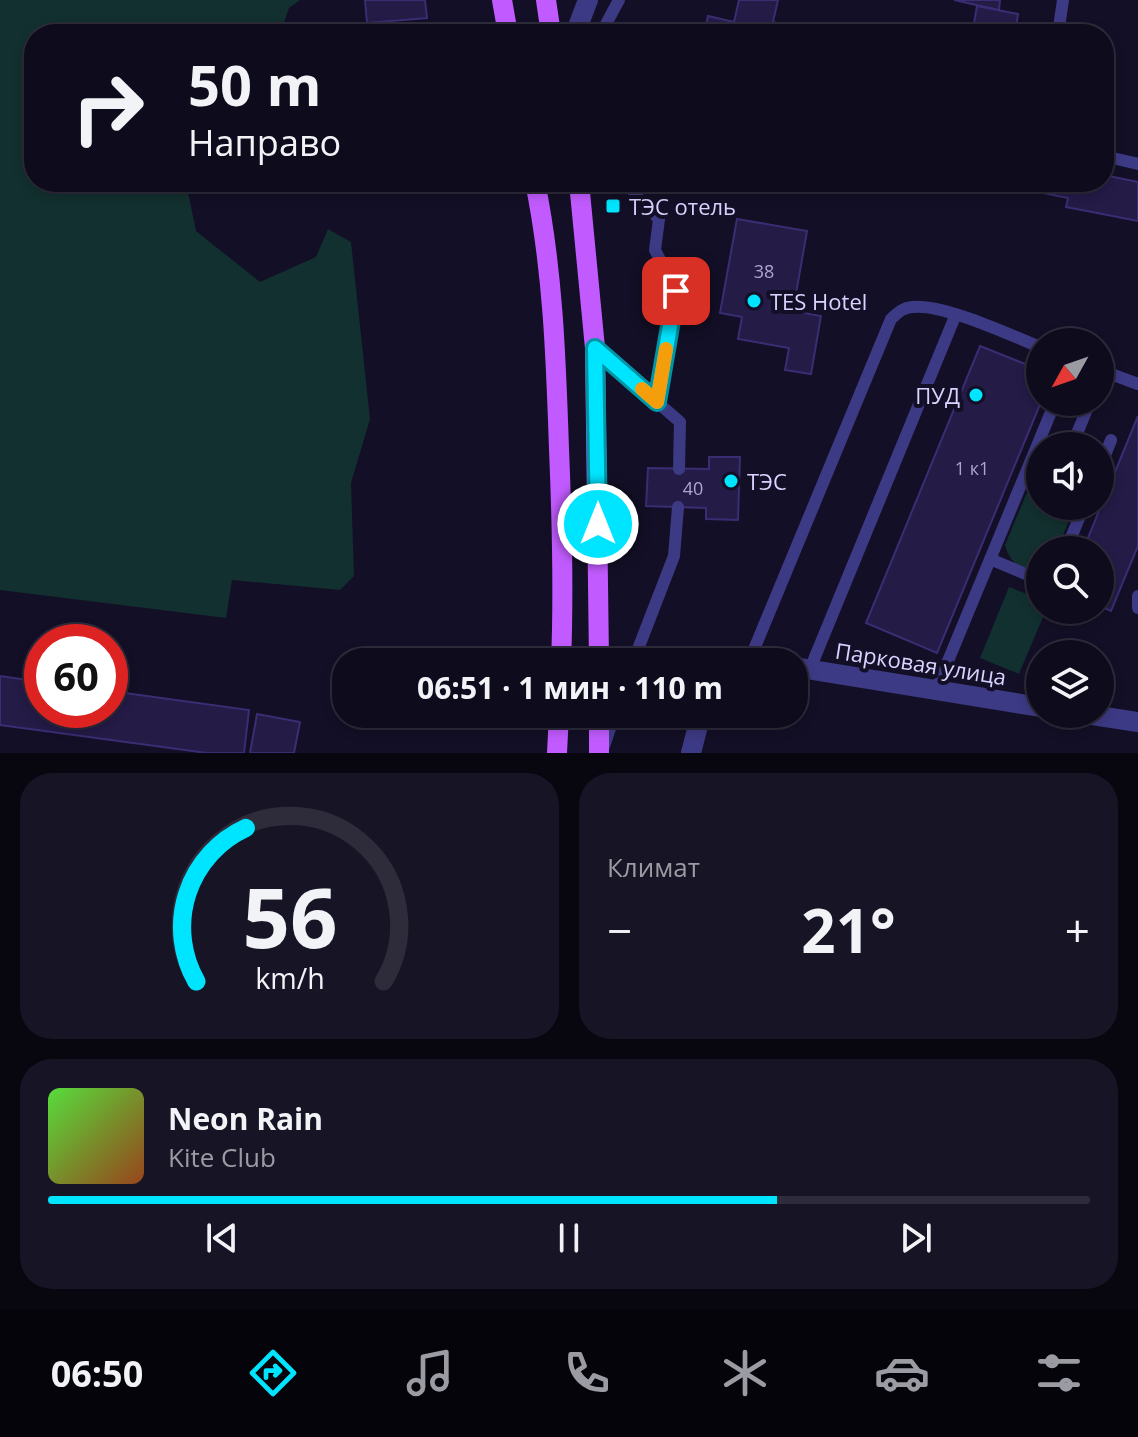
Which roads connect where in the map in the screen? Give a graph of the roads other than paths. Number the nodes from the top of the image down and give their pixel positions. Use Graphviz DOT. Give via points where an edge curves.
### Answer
graph roads {
  1 [pos="502,0"];
  2 [pos="546,0"];
  3 [pos="588,0"];
  4 [pos="619,0"];
  5 [pos="1063,0"];
  6 [pos="506,24"];
  7 [pos="550,24"];
  8 [pos="579,24"];
  9 [pos="606,24"];
  10 [pos="1059,24"];
  11 [pos="1114,158"];
  12 [pos="1138,164"];
  13 [pos="537,192"];
  14 [pos="580,192"];
  15 [pos="634,192"];
  16 [pos="956,314"];
  17 [pos="1026,342"];
  18 [pos="595,348"];
  19 [pos="1114,377"];
  20 [pos="1138,384"];
  21 [pos="657,402"];
  22 [pos="679,469"];
  23 [pos="1026,473"];
  24 [pos="678,507"];
  25 [pos="990,559"];
  26 [pos="1026,574"];
  27 [pos="1138,596"];
  28 [pos="1138,608"];
  29 [pos="562,648"];
  30 [pos="599,648"];
  31 [pos="638,648"];
  32 [pos="763,648"];
  33 [pos="808,654"];
  34 [pos="808,669"];
  35 [pos="936,690"];
  36 [pos="1026,705"];
  37 [pos="1114,718"];
  38 [pos="1138,722"];
  39 [pos="558,728"];
  40 [pos="599,728"];
  41 [pos="610,728"];
  42 [pos="697,728"];
  43 [pos="557,753"];
  44 [pos="600,753"];
  45 [pos="691,753"];
  1 -- 6 [label="main road"];
  2 -- 7 [label="main road"];
  3 -- 8 [label="street"];
  4 -- 9 [label="lane"];
  5 -- 10 [label="lane"];
  11 -- 12 [label="lane"];
  13 -- 29 [label="main road" via="556,351"];
  14 -- 18 [label="main road"];
  15 -- 21 [label="lane" via="659,219 655,250 676,291"];
  16 -- 17 [label="lane"];
  16 -- 32 [label="lane" via="914,306 891,319"];
  16 -- 33 [label="lane"];
  18 -- 21 [label="lane"];
  18 -- 30 [label="main road"];
  19 -- 20 [label="lane"];
  21 -- 22 [label="lane" via="680,422"];
  23 -- 25 [label="lane"];
  24 -- 31 [label="lane" via="674,556"];
  25 -- 26 [label="lane"];
  25 -- 35 [label="lane"];
  27 -- 28 [label="lane"];
  34 -- 35 [label="street, Парковая улица"];
  35 -- 36 [label="street, Парковая улица"];
  37 -- 38 [label="street"];
  39 -- 43 [label="main road"];
  40 -- 44 [label="main road"];
  41 -- 44 [label="lane"];
  42 -- 45 [label="street"];
}
